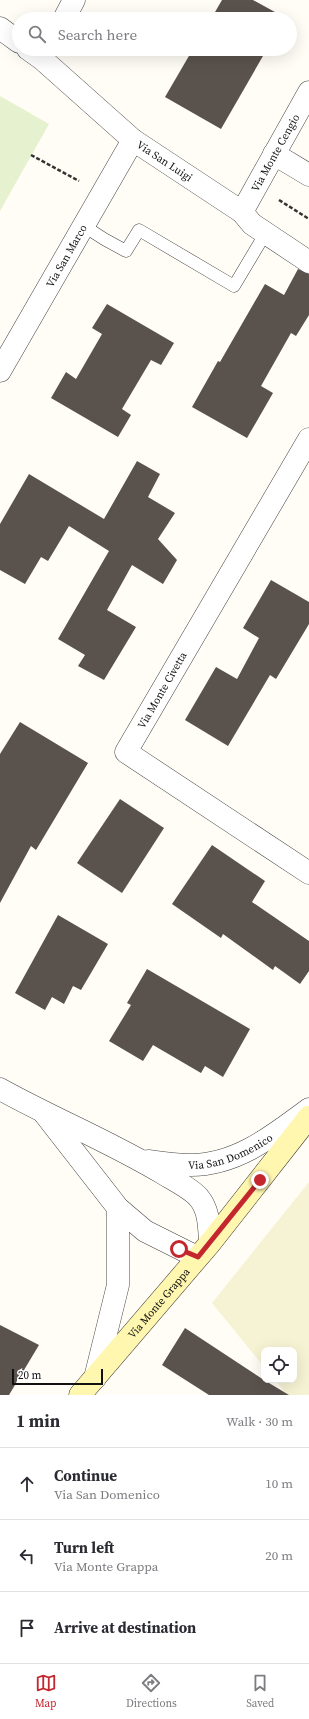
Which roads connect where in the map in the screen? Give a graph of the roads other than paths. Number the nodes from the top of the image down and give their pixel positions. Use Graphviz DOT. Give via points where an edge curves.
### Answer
graph roads {
  1 [pos="74,0"];
  2 [pos="68,12"];
  3 [pos="0,28"];
  4 [pos="12,37"];
  5 [pos="43,56"];
  6 [pos="309,92"];
  7 [pos="133,140"];
  8 [pos="274,154"];
  9 [pos="309,175"];
  10 [pos="242,212"];
  11 [pos="84,226"];
  12 [pos="265,234"];
  13 [pos="309,262"];
  14 [pos="0,371"];
  15 [pos="309,439"];
  16 [pos="309,873"];
  17 [pos="0,1089"];
  18 [pos="309,1109"];
  19 [pos="44,1113"];
  20 [pos="309,1117"];
  21 [pos="142,1161"];
  22 [pos="118,1208"];
  23 [pos="204,1249"];
  24 [pos="95,1378"];
  25 [pos="80,1395"];
  1 -- 2 [label="street"];
  3 -- 4 [label="street"];
  5 -- 7 [label="street, Via San Luigi"];
  6 -- 8 [label="street, Via Monte Cengio"];
  7 -- 10 [label="street, Via San Luigi"];
  7 -- 11 [label="street, Via San Marco"];
  8 -- 9 [label="street"];
  8 -- 10 [label="street, Via Monte Cengio"];
  10 -- 12 [label="street, Via San Luigi"];
  11 -- 12 [label="lane" via="126,251 139,230 234,286"];
  11 -- 14 [label="street, Via San Marco"];
  12 -- 13 [label="street, Via San Luigi"];
  15 -- 16 [label="street, Via Monte Civetta" via="126,752"];
  17 -- 19 [label="street, Via San Domenico"];
  18 -- 21 [label="street, Via San Domenico" via="246,1152 219,1162 191,1165"];
  19 -- 21 [label="street, Via San Domenico"];
  19 -- 22 [label="street, Via San Domenico"];
  20 -- 23 [label="main road, Via Monte Grappa"];
  21 -- 23 [label="street, Via San Domenico" via="199,1198 209,1218"];
  22 -- 23 [label="street, Via San Domenico" via="145,1231"];
  22 -- 24 [label="street" via="118,1286"];
  23 -- 24 [label="main road, Via Monte Grappa"];
  24 -- 25 [label="main road, Via Monte Grappa"];
}
